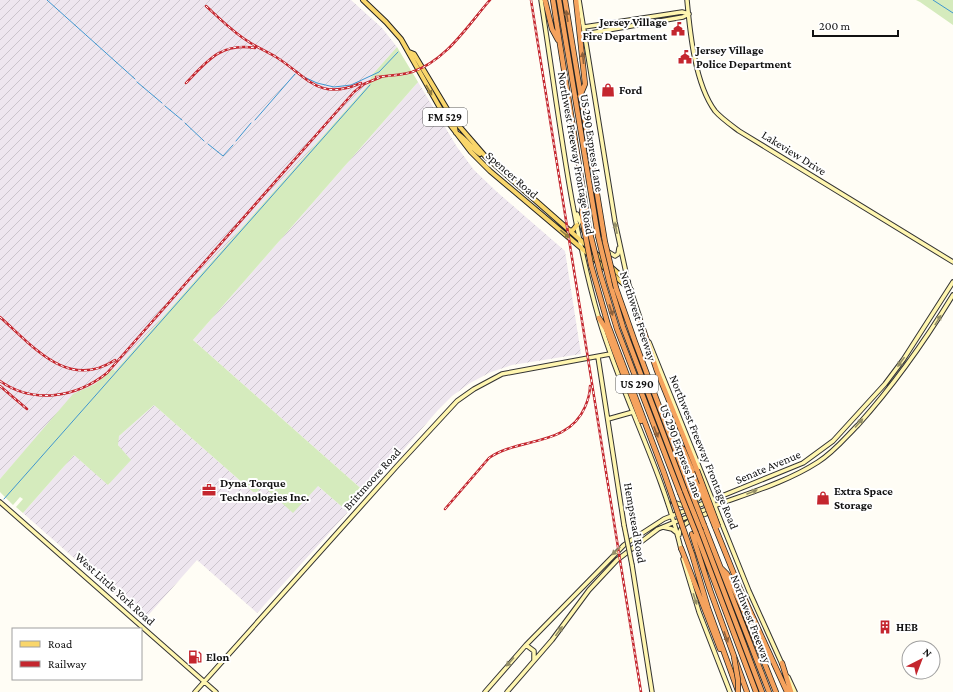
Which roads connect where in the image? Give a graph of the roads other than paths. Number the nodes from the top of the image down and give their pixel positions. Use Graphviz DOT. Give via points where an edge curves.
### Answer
graph roads {
  1 [pos="363,0"];
  2 [pos="541,0"];
  3 [pos="545,0"];
  4 [pos="553,0"];
  5 [pos="559,0"];
  6 [pos="565,0"];
  7 [pos="576,0"];
  8 [pos="579,0"];
  9 [pos="687,0"];
  10 [pos="689,14"];
  11 [pos="584,27"];
  12 [pos="585,34"];
  13 [pos="560,44"];
  14 [pos="409,52"];
  15 [pos="580,96"];
  16 [pos="453,119"];
  17 [pos="456,133"];
  18 [pos="485,156"];
  19 [pos="584,200"];
  20 [pos="573,203"];
  21 [pos="577,225"];
  22 [pos="569,231"];
  23 [pos="580,241"];
  24 [pos="619,243"];
  25 [pos="582,249"];
  26 [pos="953,262"];
  27 [pos="628,282"];
  28 [pos="953,282"];
  29 [pos="631,290"];
  30 [pos="953,295"];
  31 [pos="640,317"];
  32 [pos="599,318"];
  33 [pos="610,354"];
  34 [pos="598,357"];
  35 [pos="633,412"];
  36 [pos="608,419"];
  37 [pos="672,440"];
  38 [pos="658,458"];
  39 [pos="705,479"];
  40 [pos="688,490"];
  41 [pos="666,496"];
  42 [pos="713,500"];
  43 [pos="0,502"];
  44 [pos="715,505"];
  45 [pos="672,515"];
  46 [pos="674,521"];
  47 [pos="721,521"];
  48 [pos="716,526"];
  49 [pos="662,527"];
  50 [pos="699,532"];
  51 [pos="677,533"];
  52 [pos="679,540"];
  53 [pos="681,548"];
  54 [pos="719,566"];
  55 [pos="526,645"];
  56 [pos="734,657"];
  57 [pos="534,661"];
  58 [pos="727,661"];
  59 [pos="782,663"];
  60 [pos="770,674"];
  61 [pos="204,682"];
  62 [pos="195,692"];
  63 [pos="216,692"];
  64 [pos="485,692"];
  65 [pos="507,692"];
  66 [pos="652,692"];
  67 [pos="730,692"];
  68 [pos="738,692"];
  69 [pos="747,692"];
  70 [pos="756,692"];
  71 [pos="762,692"];
  72 [pos="769,692"];
  73 [pos="776,692"];
  74 [pos="779,692"];
  75 [pos="787,692"];
  76 [pos="791,692"];
  77 [pos="795,692"];
  1 -- 14 [label="main road, Spencer Road / FM 529" via="386,22"];
  2 -- 20 [label="main road, Northwest Freeway Frontage Road"];
  3 -- 13 [label="highway" via="552,29"];
  4 -- 13 [label="highway, Northwest Freeway / US 290"];
  5 -- 40 [label="highway, US 290 Express Lane, bridge" via="598,236 608,281 626,335"];
  15 -- 6 [label="highway, Northwest Freeway / US 290, one-way"];
  15 -- 7 [label="highway, one-way" via="585,84"];
  8 -- 11 [label="main road, Northwest Freeway Frontage Road"];
  9 -- 10 [label="main road, Lakeview Drive"];
  10 -- 11 [label="main road" via="682,12"];
  10 -- 12 [label="main road"];
  10 -- 26 [label="main road, Lakeview Drive" via="701,84 716,112 739,131"];
  11 -- 12 [label="main road, Northwest Freeway Frontage Road"];
  24 -- 12 [label="main road, Northwest Freeway Frontage Road, one-way"];
  13 -- 19 [label="highway, Northwest Freeway / US 290"];
  14 -- 16 [label="main road, Spencer Road / FM 529" via="414,54"];
  14 -- 17 [label="main road, Spencer Road / FM 529, one-way" via="409,56"];
  15 -- 37 [label="highway, Northwest Freeway / US 290, bridge" via="605,242 616,288"];
  16 -- 17 [label="main road"];
  16 -- 18 [label="main road, Spencer Road / FM 529"];
  17 -- 18 [label="main road"];
  17 -- 25 [label="main road, Spencer Road / FM 529, one-way" via="490,171"];
  18 -- 22 [label="main road, Spencer Road / FM 529"];
  19 -- 38 [label="highway, bridge" via="583,223 591,265 608,325"];
  19 -- 50 [label="highway, Northwest Freeway / US 290, one-way, bridge" via="600,273 617,329 680,493"];
  20 -- 21 [label="main road, Northwest Freeway Frontage Road"];
  20 -- 24 [label="main road" via="584,234 615,256 619,252"];
  21 -- 22 [label="main road"];
  21 -- 23 [label="main road, Northwest Freeway Frontage Road"];
  22 -- 23 [label="main road, Spencer Road / FM 529"];
  23 -- 25 [label="main road, Northwest Freeway Frontage Road"];
  23 -- 27 [label="main road, Spencer Road / FM 529"];
  24 -- 27 [label="main road, Northwest Freeway Frontage Road"];
  25 -- 29 [label="main road, Spencer Road / FM 529"];
  25 -- 32 [label="main road, Northwest Freeway Frontage Road"];
  27 -- 29 [label="main road, Northwest Freeway Frontage Road"];
  28 -- 42 [label="main road, Senate Avenue, one-way" via="885,384 833,441 803,463"];
  29 -- 31 [label="main road, Northwest Freeway Frontage Road"];
  44 -- 30 [label="main road, Senate Avenue, one-way" via="800,473 838,447 890,388"];
  31 -- 39 [label="main road, Northwest Freeway Frontage Road"];
  31 -- 48 [label="highway, bridge" via="657,371 697,470"];
  32 -- 33 [label="main road, Northwest Freeway Frontage Road"];
  32 -- 38 [label="highway" via="606,329 628,390"];
  33 -- 34 [label="main road, Brittmoore Road"];
  33 -- 35 [label="main road, Northwest Freeway Frontage Road"];
  34 -- 36 [label="main road, Hempstead Road"];
  34 -- 61 [label="main road, Brittmoore Road" via="502,374 457,401"];
  35 -- 36 [label="main road"];
  35 -- 41 [label="main road, Northwest Freeway Frontage Road"];
  36 -- 66 [label="main road, Hempstead Road, bridge"];
  37 -- 40 [label="highway, Northwest Freeway / US 290"];
  37 -- 48 [label="highway, bridge" via="683,449"];
  38 -- 58 [label="highway, bridge"];
  39 -- 41 [label="main road" via="703,493 698,498 680,505"];
  39 -- 42 [label="main road, Northwest Freeway Frontage Road"];
  40 -- 50 [label="highway, US 290 Express Lane, bridge"];
  41 -- 45 [label="main road, Northwest Freeway Frontage Road"];
  42 -- 44 [label="main road, Northwest Freeway Frontage Road"];
  42 -- 45 [label="main road, Senate Avenue"];
  43 -- 61 [label="main road, West Little York Road"];
  44 -- 46 [label="main road, Senate Avenue"];
  44 -- 47 [label="main road, Northwest Freeway Frontage Road"];
  45 -- 46 [label="main road, Northwest Freeway Frontage Road"];
  45 -- 55 [label="main road, Senate Avenue, one-way" via="640,533 617,551"];
  46 -- 49 [label="main road, Senate Avenue"];
  46 -- 51 [label="main road, Northwest Freeway Frontage Road"];
  47 -- 52 [label="main road" via="708,513 687,522 680,531"];
  47 -- 59 [label="main road, Northwest Freeway Frontage Road"];
  48 -- 75 [label="highway"];
  49 -- 51 [label="main road"];
  57 -- 49 [label="main road, Senate Avenue, one-way" via="589,590 617,560"];
  50 -- 54 [label="highway, Northwest Freeway"];
  50 -- 56 [label="highway, one-way" via="710,590"];
  50 -- 70 [label="highway, Northwest Freeway"];
  50 -- 71 [label="highway, US 290 Express Lane"];
  51 -- 52 [label="main road, Northwest Freeway Frontage Road"];
  52 -- 53 [label="main road, Northwest Freeway Frontage Road"];
  53 -- 58 [label="highway" via="719,648"];
  53 -- 67 [label="main road, Northwest Freeway Frontage Road, one-way" via="699,612"];
  54 -- 60 [label="highway" via="727,574"];
  54 -- 72 [label="highway, Northwest Freeway"];
  55 -- 57 [label="main road" via="534,651"];
  55 -- 64 [label="main road, Senate Avenue, one-way"];
  56 -- 68 [label="highway, bridge"];
  56 -- 69 [label="highway, bridge"];
  57 -- 65 [label="main road, Senate Avenue"];
  58 -- 68 [label="highway"];
  59 -- 76 [label="highway"];
  59 -- 77 [label="main road, Northwest Freeway Frontage Road"];
  60 -- 73 [label="highway"];
  60 -- 74 [label="highway"];
  61 -- 62 [label="main road, Brittmoore Road"];
  61 -- 63 [label="main road, West Little York Road"];
}
